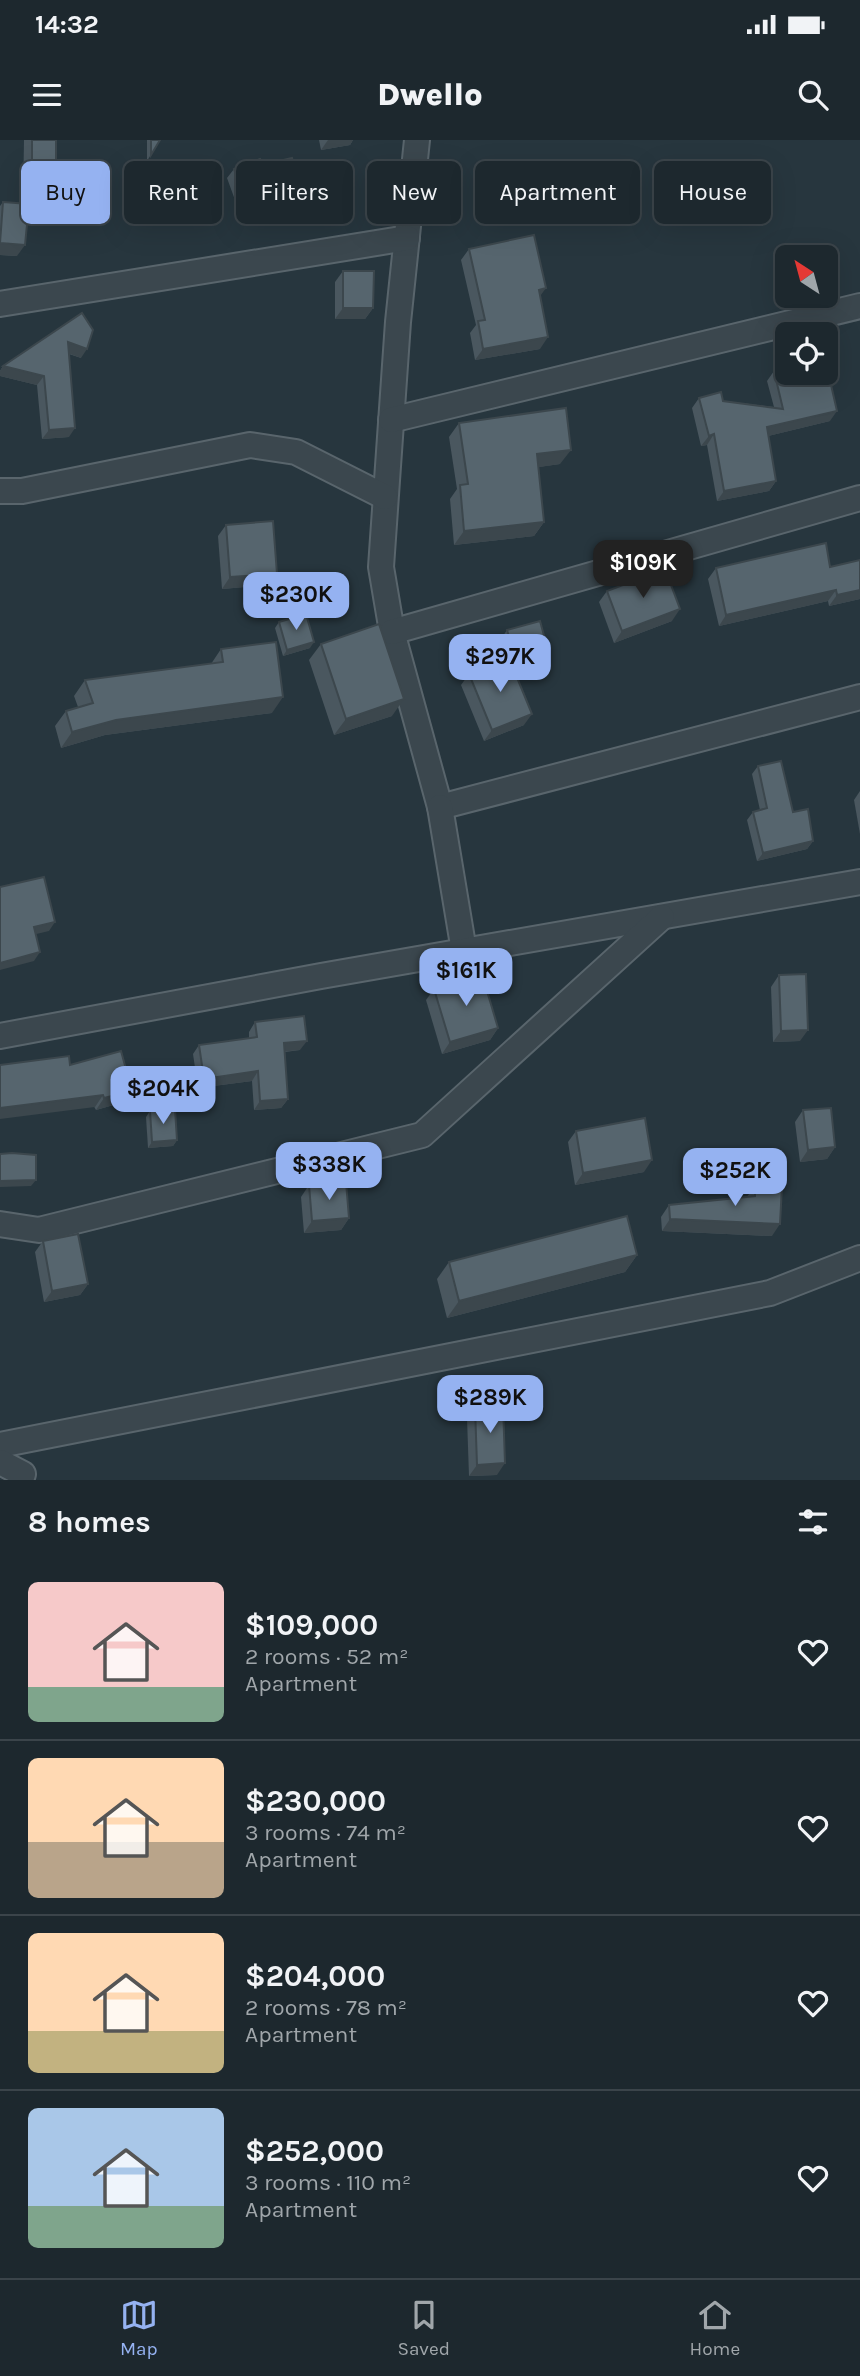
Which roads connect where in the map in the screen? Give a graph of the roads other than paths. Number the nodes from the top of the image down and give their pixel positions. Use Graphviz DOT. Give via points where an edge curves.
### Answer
graph roads {
  1 [pos="417,140"];
  2 [pos="407,238"];
  3 [pos="0,304"];
  4 [pos="860,306"];
  5 [pos="391,420"];
  6 [pos="0,491"];
  7 [pos="385,498"];
  8 [pos="860,498"];
  9 [pos="392,632"];
  10 [pos="860,697"];
  11 [pos="440,807"];
  12 [pos="860,882"];
  13 [pos="663,916"];
  14 [pos="464,951"];
  15 [pos="0,1037"];
  16 [pos="0,1224"];
  17 [pos="860,1258"];
  18 [pos="0,1445"];
  19 [pos="0,1462"];
  20 [pos="21,1480"];
  1 -- 2 [label="street"];
  2 -- 3 [label="street"];
  2 -- 5 [label="street"];
  4 -- 5 [label="street"];
  5 -- 7 [label="street"];
  6 -- 7 [label="street" via="22,491 250,445 296,452"];
  7 -- 9 [label="street" via="381,567"];
  8 -- 9 [label="street"];
  9 -- 11 [label="street"];
  10 -- 11 [label="street"];
  11 -- 14 [label="street"];
  12 -- 13 [label="street"];
  13 -- 14 [label="street"];
  13 -- 16 [label="street" via="422,1135 39,1230"];
  14 -- 15 [label="street"];
  17 -- 18 [label="street" via="770,1293"];
  19 -- 20 [label="street" via="23,1474"];
}
